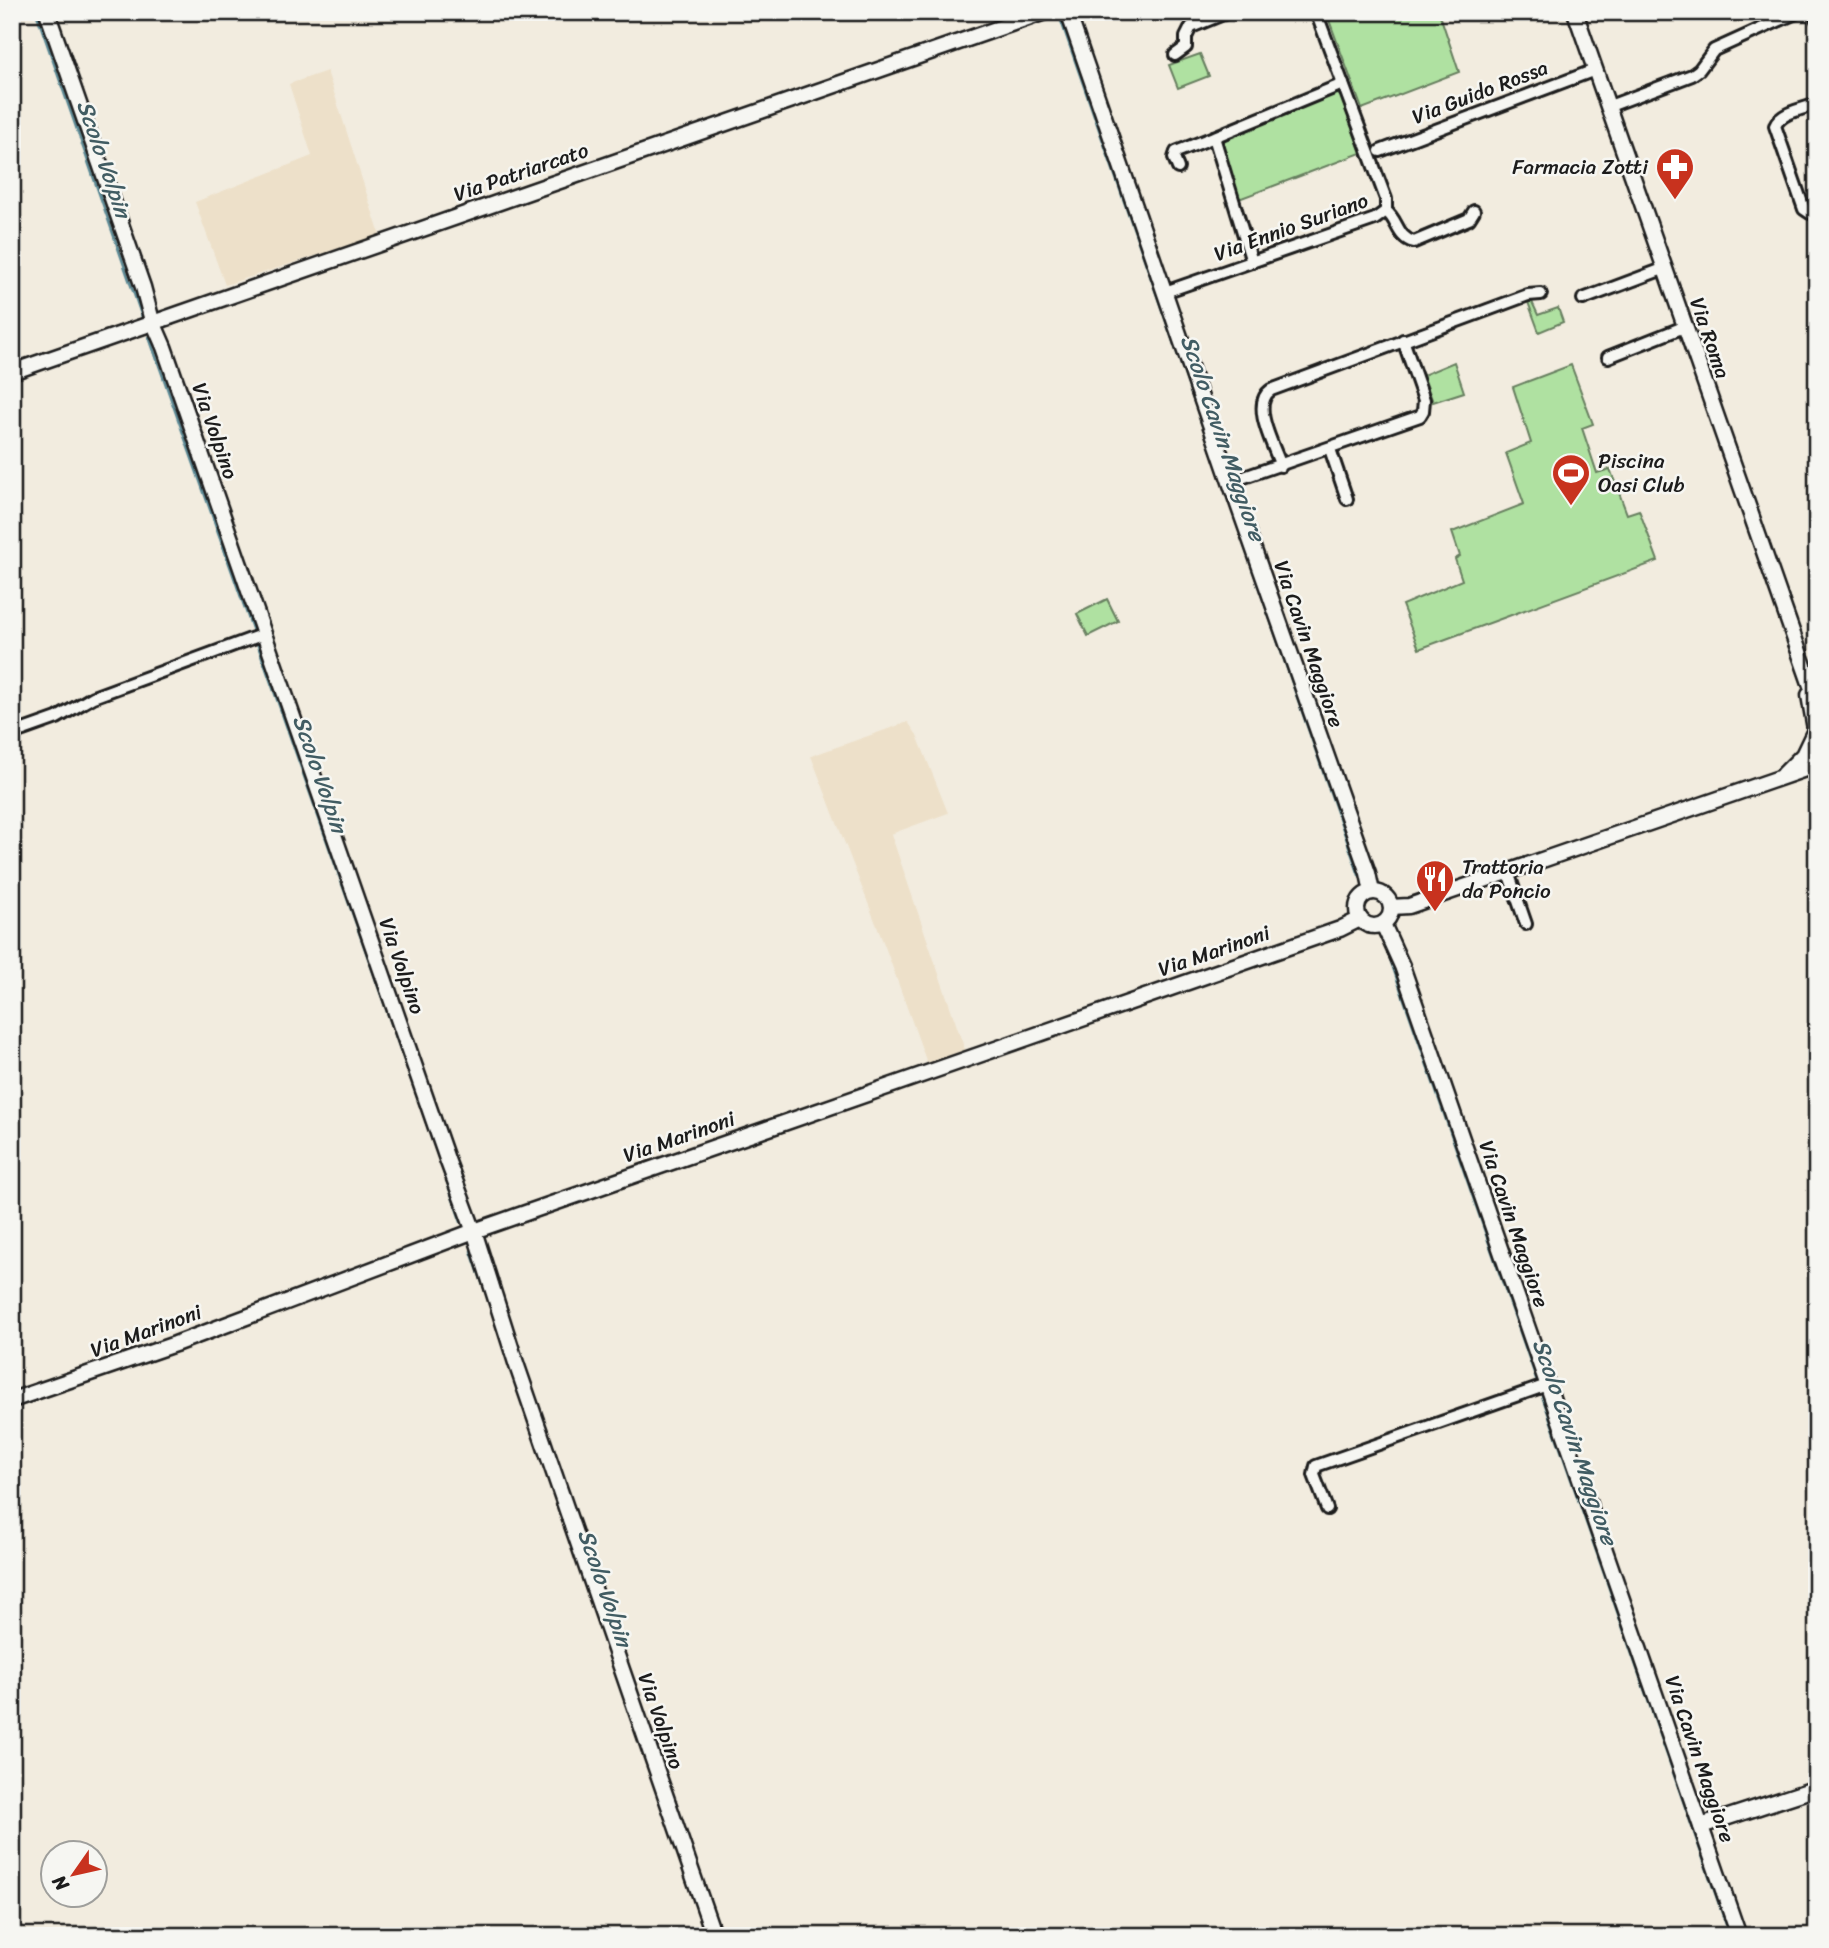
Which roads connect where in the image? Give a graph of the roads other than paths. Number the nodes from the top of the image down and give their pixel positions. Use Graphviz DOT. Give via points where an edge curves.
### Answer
graph roads {
  1 [pos="47,12"];
  2 [pos="1045,12"];
  3 [pos="1069,12"];
  4 [pos="1228,12"];
  5 [pos="1316,12"];
  6 [pos="1575,12"];
  7 [pos="1798,12"];
  8 [pos="1813,12"];
  9 [pos="1817,20"];
  10 [pos="1175,55"];
  11 [pos="1595,70"];
  12 [pos="1343,84"];
  13 [pos="1817,104"];
  14 [pos="1607,107"];
  15 [pos="1214,137"];
  16 [pos="1380,150"];
  17 [pos="1178,168"];
  18 [pos="1474,211"];
  19 [pos="1386,212"];
  20 [pos="1817,214"];
  21 [pos="1252,262"];
  22 [pos="1663,269"];
  23 [pos="1165,292"];
  24 [pos="1541,294"];
  25 [pos="1583,299"];
  26 [pos="153,322"];
  27 [pos="1684,327"];
  28 [pos="1403,340"];
  29 [pos="1608,357"];
  30 [pos="12,372"];
  31 [pos="1330,449"];
  32 [pos="1280,466"];
  33 [pos="1230,482"];
  34 [pos="1348,499"];
  35 [pos="258,636"];
  36 [pos="1806,677"];
  37 [pos="1817,703"];
  38 [pos="12,734"];
  39 [pos="1816,735"];
  40 [pos="1817,765"];
  41 [pos="1780,777"];
  42 [pos="1508,872"];
  43 [pos="1372,892"];
  44 [pos="1391,908"];
  45 [pos="1360,919"];
  46 [pos="1383,924"];
  47 [pos="1526,924"];
  48 [pos="474,1231"];
  49 [pos="1541,1387"];
  50 [pos="12,1400"];
  51 [pos="1327,1509"];
  52 [pos="1817,1788"];
  53 [pos="1701,1826"];
  54 [pos="714,1936"];
  55 [pos="1739,1936"];
  1 -- 26 [label="street, Via Volpino"];
  2 -- 26 [label="street, Via Patriarcato"];
  3 -- 23 [label="street, Via Cavin Maggiore"];
  4 -- 10 [label="street" via="1191,27 1185,47"];
  5 -- 12 [label="street, Via Ennio Suriano"];
  6 -- 11 [label="street, Via Roma"];
  7 -- 14 [label="street" via="1714,50 1692,75"];
  8 -- 9 [label="street"];
  11 -- 14 [label="street, Via Roma"];
  11 -- 16 [label="street, Via Guido Rossa"];
  12 -- 15 [label="street"];
  12 -- 19 [label="street, Via Ennio Suriano" via="1386,199"];
  13 -- 20 [label="street" via="1784,116 1775,127 1804,208"];
  14 -- 22 [label="street, Via Roma"];
  15 -- 17 [label="street" via="1176,152"];
  15 -- 21 [label="street"];
  18 -- 19 [label="street" via="1469,219 1414,242 1402,236"];
  19 -- 21 [label="street, Via Ennio Suriano"];
  21 -- 23 [label="street, Via Ennio Suriano"];
  22 -- 25 [label="street"];
  22 -- 27 [label="street, Via Roma"];
  23 -- 33 [label="street, Via Cavin Maggiore"];
  24 -- 28 [label="street"];
  26 -- 30 [label="street, Via Patriarcato"];
  26 -- 35 [label="street, Via Volpino"];
  27 -- 29 [label="street"];
  27 -- 36 [label="street, Via Roma"];
  28 -- 31 [label="street" via="1424,400 1423,411 1410,421"];
  28 -- 32 [label="street" via="1266,393 1262,414"];
  31 -- 32 [label="street"];
  31 -- 34 [label="street"];
  32 -- 33 [label="street"];
  33 -- 43 [label="street, Via Cavin Maggiore"];
  35 -- 38 [label="street" via="93,696 57,718"];
  35 -- 48 [label="street, Via Volpino"];
  36 -- 37 [label="street"];
  36 -- 39 [label="street"];
  39 -- 41 [label="street"];
  40 -- 41 [label="street"];
  41 -- 42 [label="street"];
  42 -- 44 [label="street"];
  42 -- 47 [label="street"];
  43 -- 44 [label="street" via="1383,894"];
  43 -- 45 [label="street" via="1359,902"];
  44 -- 46 [label="street"];
  45 -- 46 [label="street" via="1371,926"];
  45 -- 48 [label="street, Via Marinoni"];
  46 -- 49 [label="street, Via Cavin Maggiore" via="1395,947"];
  48 -- 50 [label="street, Via Marinoni"];
  48 -- 54 [label="street, Via Volpino"];
  49 -- 51 [label="street" via="1316,1466 1314,1475"];
  49 -- 53 [label="street, Via Cavin Maggiore"];
  52 -- 53 [label="street"];
  53 -- 55 [label="street, Via Cavin Maggiore"];
}
